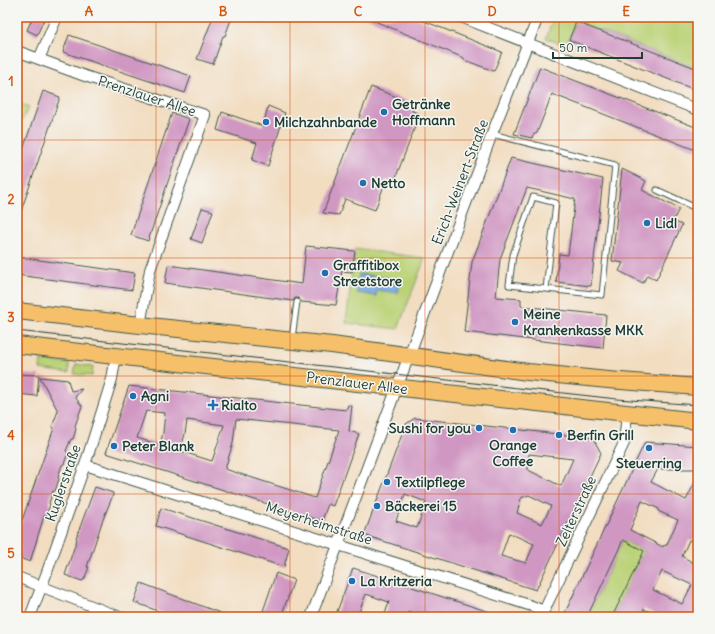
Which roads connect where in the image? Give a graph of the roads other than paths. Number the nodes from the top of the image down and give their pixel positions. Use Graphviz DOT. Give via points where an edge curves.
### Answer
graph roads {
  1 [pos="57,17"];
  2 [pos="461,17"];
  3 [pos="538,17"];
  4 [pos="528,43"];
  5 [pos="17,51"];
  6 [pos="39,59"];
  7 [pos="698,110"];
  8 [pos="492,134"];
  9 [pos="657,190"];
  10 [pos="698,209"];
  11 [pos="546,289"];
  12 [pos="297,302"];
  13 [pos="17,311"];
  14 [pos="140,325"];
  15 [pos="292,341"];
  16 [pos="17,345"];
  17 [pos="116,356"];
  18 [pos="409,356"];
  19 [pos="698,387"];
  20 [pos="397,388"];
  21 [pos="627,414"];
  22 [pos="698,421"];
  23 [pos="85,464"];
  24 [pos="337,544"];
  25 [pos="17,577"];
  26 [pos="42,587"];
  27 [pos="543,614"];
  28 [pos="30,617"];
  29 [pos="120,617"];
  30 [pos="311,617"];
  1 -- 6 [label="street"];
  2 -- 4 [label="street"];
  3 -- 4 [label="street, Erich-Weinert-Straße"];
  4 -- 7 [label="street"];
  4 -- 8 [label="street, Erich-Weinert-Straße"];
  5 -- 6 [label="street, Prenzlauer Allee"];
  6 -- 14 [label="street, Prenzlauer Allee" via="205,115 150,270"];
  8 -- 11 [label="lane" via="615,165 602,295"];
  8 -- 18 [label="street, Erich-Weinert-Straße"];
  9 -- 10 [label="lane"];
  11 -- 11 [label="lane" via="509,285 513,255 533,197 556,202"];
  12 -- 15 [label="lane"];
  13 -- 14 [label="main road"];
  14 -- 15 [label="main road"];
  15 -- 18 [label="main road"];
  16 -- 17 [label="main road, Prenzlauer Allee"];
  17 -- 20 [label="main road, Prenzlauer Allee"];
  17 -- 23 [label="street, Kuglerstraße" via="112,379"];
  18 -- 19 [label="main road" via="528,372"];
  18 -- 20 [label="street, Erich-Weinert-Straße"];
  20 -- 21 [label="main road, Prenzlauer Allee"];
  20 -- 24 [label="street"];
  21 -- 22 [label="main road, Prenzlauer Allee"];
  21 -- 27 [label="street, Zelterstraße" via="624,443"];
  23 -- 24 [label="street, Meyerheimstraße"];
  23 -- 26 [label="street, Kuglerstraße"];
  24 -- 27 [label="street, Meyerheimstraße" via="532,606"];
  24 -- 30 [label="street"];
  25 -- 26 [label="street"];
  26 -- 28 [label="street, Kuglerstraße"];
  26 -- 29 [label="street"];
}
